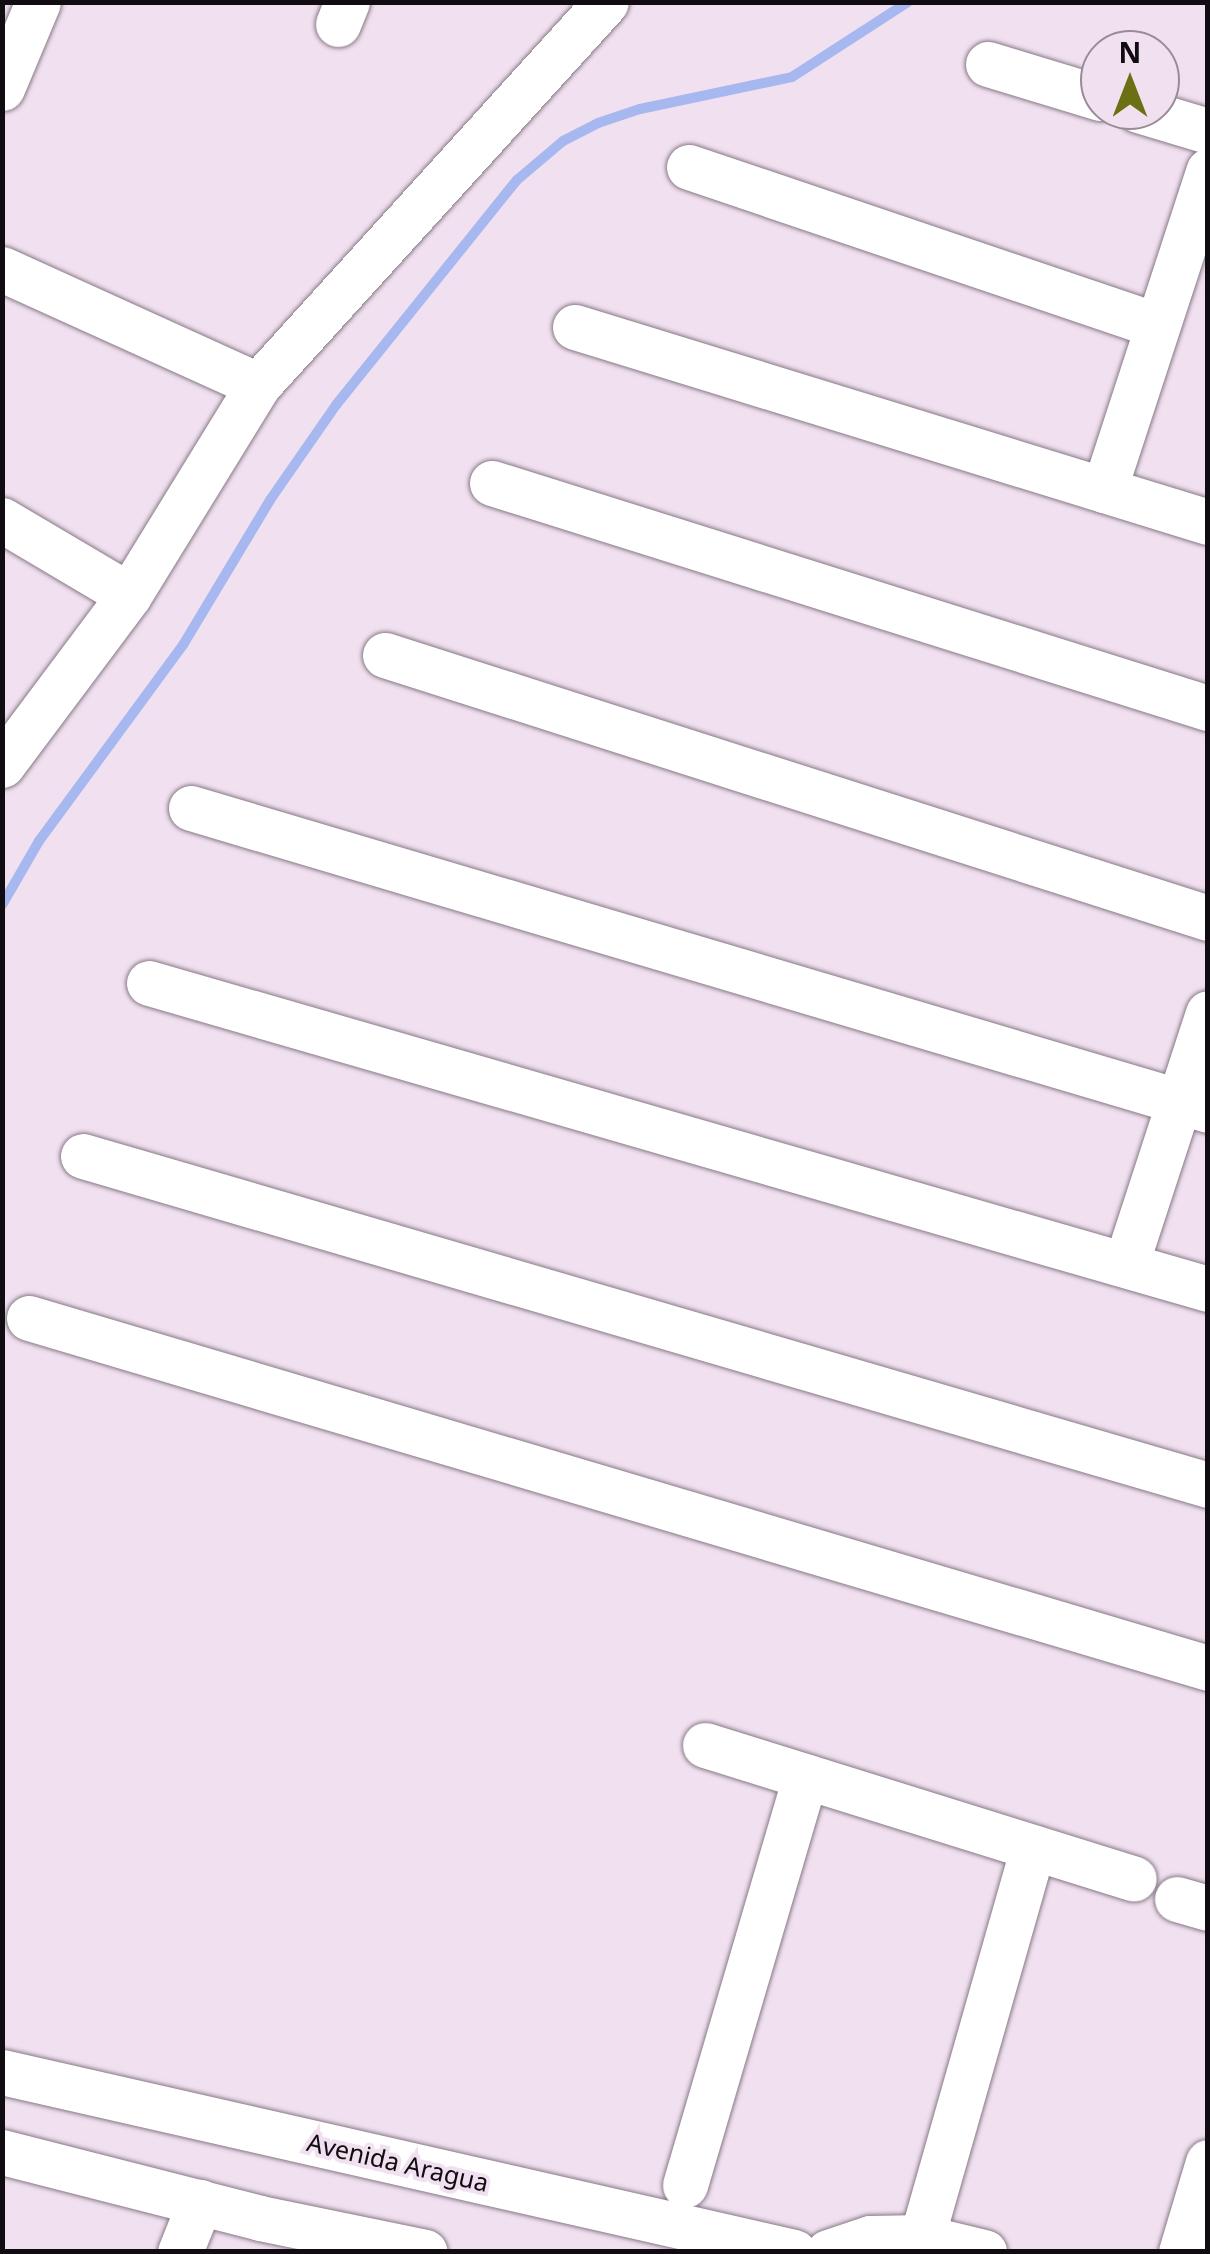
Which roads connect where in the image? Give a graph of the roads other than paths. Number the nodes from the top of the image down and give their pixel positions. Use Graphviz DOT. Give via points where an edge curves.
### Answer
graph roads {
  1 [pos="38,2"];
  2 [pos="606,2"];
  3 [pos="988,64"];
  4 [pos="2,88"];
  5 [pos="1080,92"];
  6 [pos="1180,123"];
  7 [pos="1208,131"];
  8 [pos="689,166"];
  9 [pos="1208,171"];
  10 [pos="2,269"];
  11 [pos="1154,324"];
  12 [pos="575,326"];
  13 [pos="258,386"];
  14 [pos="492,483"];
  15 [pos="1104,490"];
  16 [pos="2,520"];
  17 [pos="1208,522"];
  18 [pos="129,594"];
  19 [pos="385,655"];
  20 [pos="1208,708"];
  21 [pos="2,765"];
  22 [pos="190,808"];
  23 [pos="1208,918"];
  24 [pos="149,983"];
  25 [pos="1208,1013"];
  26 [pos="1193,1106"];
  27 [pos="83,1156"];
  28 [pos="1126,1264"];
  29 [pos="1208,1289"];
  30 [pos="29,1318"];
  31 [pos="1208,1485"];
  32 [pos="1208,1668"];
  33 [pos="705,1745"];
  34 [pos="805,1776"];
  35 [pos="1032,1848"];
  36 [pos="1134,1880"];
  37 [pos="2,2072"];
  38 [pos="2,2152"];
  39 [pos="1208,2162"];
  40 [pos="685,2185"];
  41 [pos="200,2202"];
  42 [pos="256,2235"];
  43 [pos="922,2237"];
  44 [pos="180,2252"];
  45 [pos="424,2252"];
  46 [pos="794,2252"];
  47 [pos="828,2252"];
  48 [pos="984,2252"];
  49 [pos="1181,2252"];
  1 -- 4 [label="street"];
  2 -- 13 [label="street"];
  3 -- 5 [label="street"];
  6 -- 7 [label="street"];
  8 -- 11 [label="street"];
  9 -- 11 [label="street"];
  10 -- 13 [label="street"];
  11 -- 15 [label="street"];
  12 -- 15 [label="street"];
  13 -- 18 [label="street"];
  14 -- 20 [label="street"];
  15 -- 17 [label="street"];
  16 -- 18 [label="street"];
  18 -- 21 [label="street"];
  19 -- 23 [label="street"];
  22 -- 26 [label="street"];
  24 -- 28 [label="street"];
  25 -- 26 [label="street"];
  26 -- 28 [label="street"];
  27 -- 31 [label="street"];
  28 -- 29 [label="street"];
  30 -- 32 [label="street"];
  33 -- 34 [label="street"];
  34 -- 35 [label="street"];
  34 -- 40 [label="street"];
  35 -- 36 [label="street"];
  35 -- 43 [label="street"];
  37 -- 46 [label="street, Avenida Aragua"];
  38 -- 41 [label="street"];
  39 -- 49 [label="street"];
  41 -- 42 [label="street"];
  41 -- 44 [label="street"];
  42 -- 45 [label="street"];
  43 -- 47 [label="street" via="870,2238"];
  43 -- 48 [label="street"];
}
